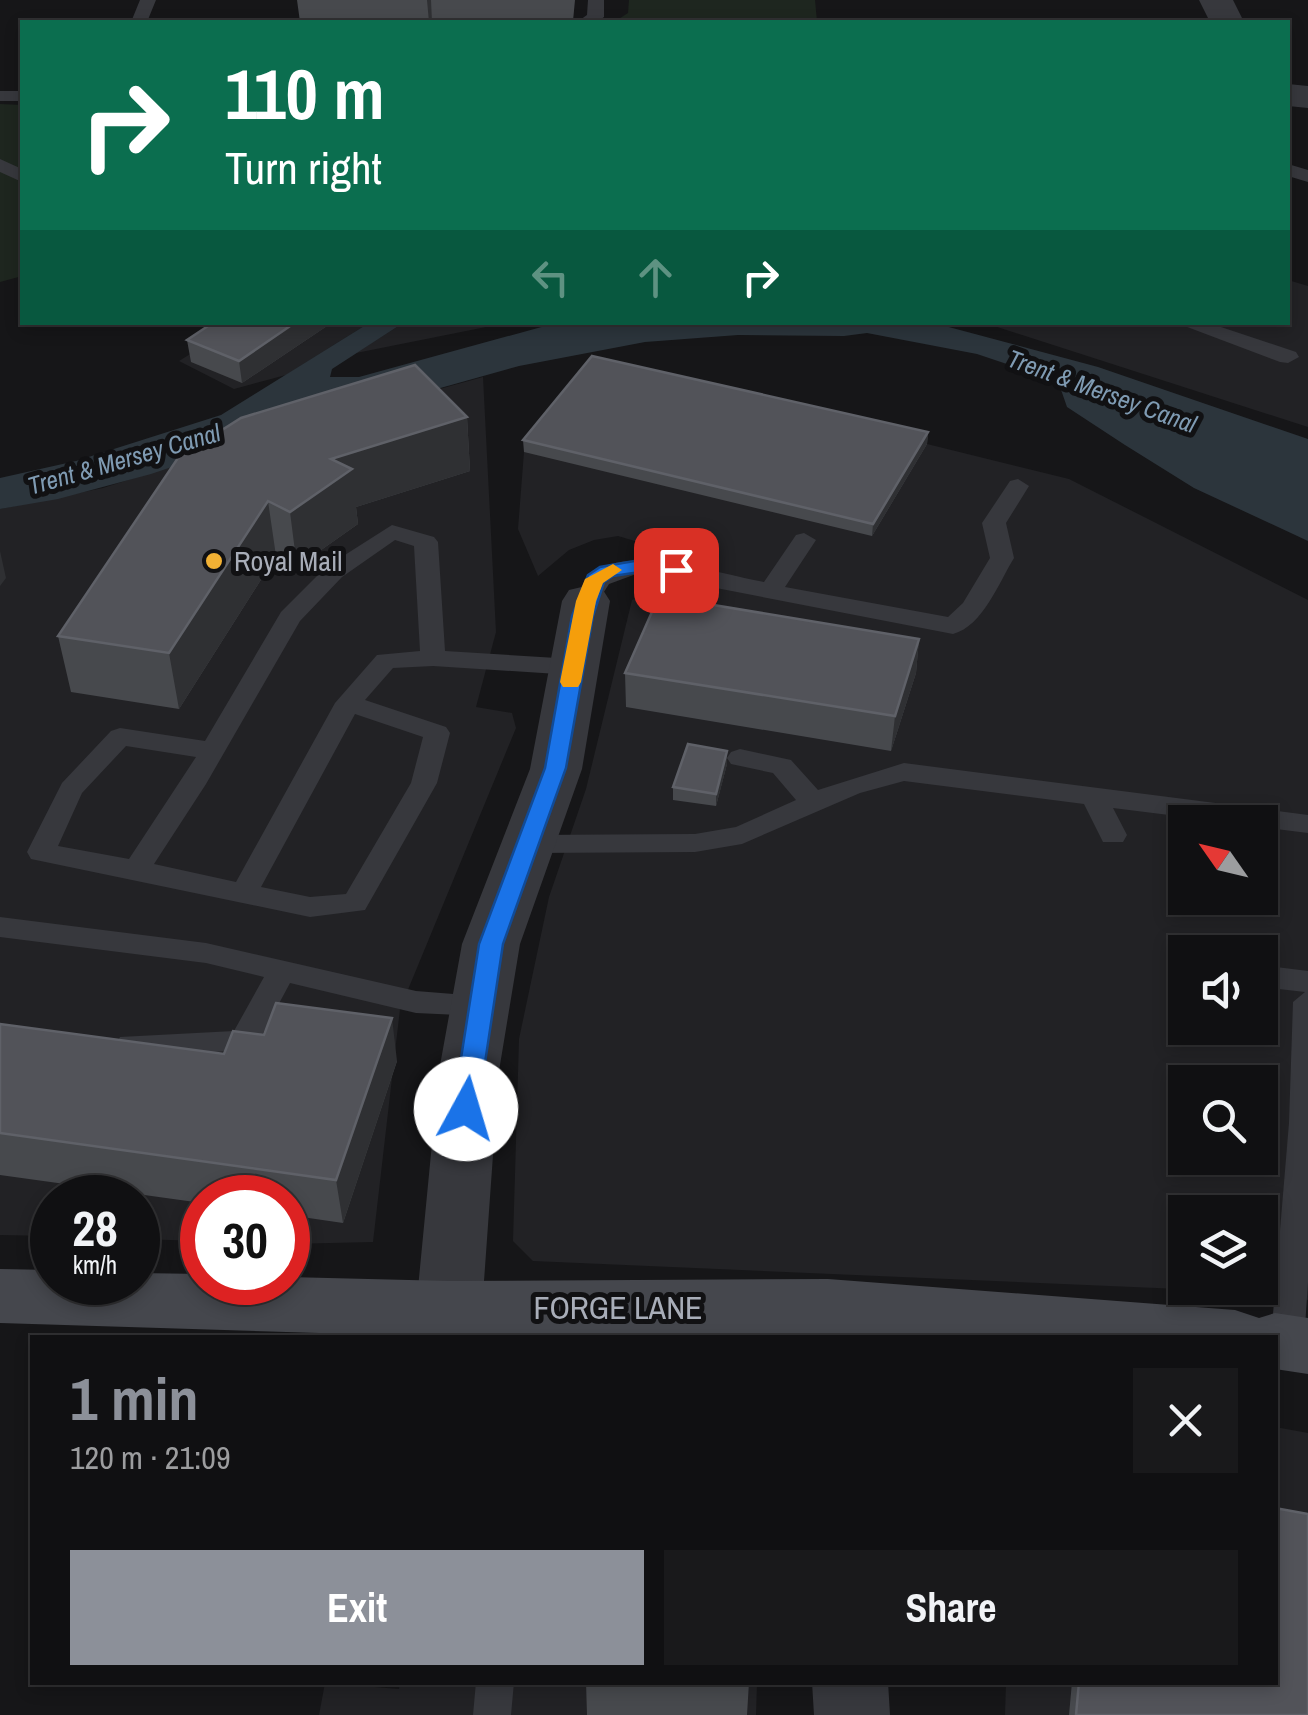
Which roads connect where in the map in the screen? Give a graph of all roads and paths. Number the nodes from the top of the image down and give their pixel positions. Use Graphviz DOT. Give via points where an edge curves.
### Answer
graph roads {
  1 [pos="1193,325"];
  2 [pos="1288,357"];
  3 [pos="1018,486"];
  4 [pos="804,540"];
  5 [pos="771,590"];
  6 [pos="586,601"];
  7 [pos="433,658"];
  8 [pos="573,666"];
  9 [pos="348,703"];
  10 [pos="213,751"];
  11 [pos="740,758"];
  12 [pos="1094,797"];
  13 [pos="814,803"];
  14 [pos="1308,824"];
  15 [pos="1113,834"];
  16 [pos="530,844"];
  17 [pos="136,870"];
  18 [pos="244,893"];
  19 [pos="0,927"];
  20 [pos="282,970"];
  21 [pos="1278,978"];
  22 [pos="1308,982"];
  23 [pos="1308,1002"];
  24 [pos="481,1005"];
  25 [pos="109,1042"];
  26 [pos="0,1296"];
  27 [pos="449,1309"];
  28 [pos="829,1322"];
  29 [pos="1135,1335"];
  30 [pos="1277,1335"];
  31 [pos="494,1685"];
  32 [pos="850,1685"];
  33 [pos="492,1715"];
  34 [pos="852,1715"];
  1 -- 2 [label="lane"];
  3 -- 5 [label="lane" via="994,523 1002,558 953,626"];
  4 -- 5 [label="lane"];
  5 -- 6 [label="lane" via="640,566 607,571 595,579"];
  6 -- 8 [label="street"];
  7 -- 8 [label="lane"];
  7 -- 9 [label="lane" via="386,661"];
  7 -- 10 [label="lane" via="426,542 392,532 334,572 290,617"];
  8 -- 16 [label="street" via="556,768"];
  9 -- 18 [label="lane"];
  9 -- 18 [label="lane" via="436,732 424,783 355,903 310,907"];
  10 -- 17 [label="lane"];
  10 -- 17 [label="lane" via="120,738 71,789 42,852"];
  11 -- 13 [label="lane" via="782,766"];
  12 -- 13 [label="lane" via="904,772"];
  12 -- 14 [label="lane"];
  12 -- 15 [label="lane"];
  13 -- 16 [label="lane" via="742,835 695,844"];
  16 -- 24 [label="street" via="491,944"];
  17 -- 18 [label="lane"];
  19 -- 20 [label="lane"];
  20 -- 24 [label="lane" via="416,1002"];
  20 -- 25 [label="lane" via="243,1042 145,1048"];
  21 -- 22 [label="lane"];
  23 -- 30 [label="lane" via="1304,1123"];
  24 -- 27 [label="street" via="469,1071"];
  26 -- 27 [label="street, FORGE LANE"];
  27 -- 28 [label="street, FORGE LANE"];
  28 -- 29 [label="street, FORGE LANE"];
  31 -- 33 [label="lane"];
  32 -- 34 [label="street"];
}
